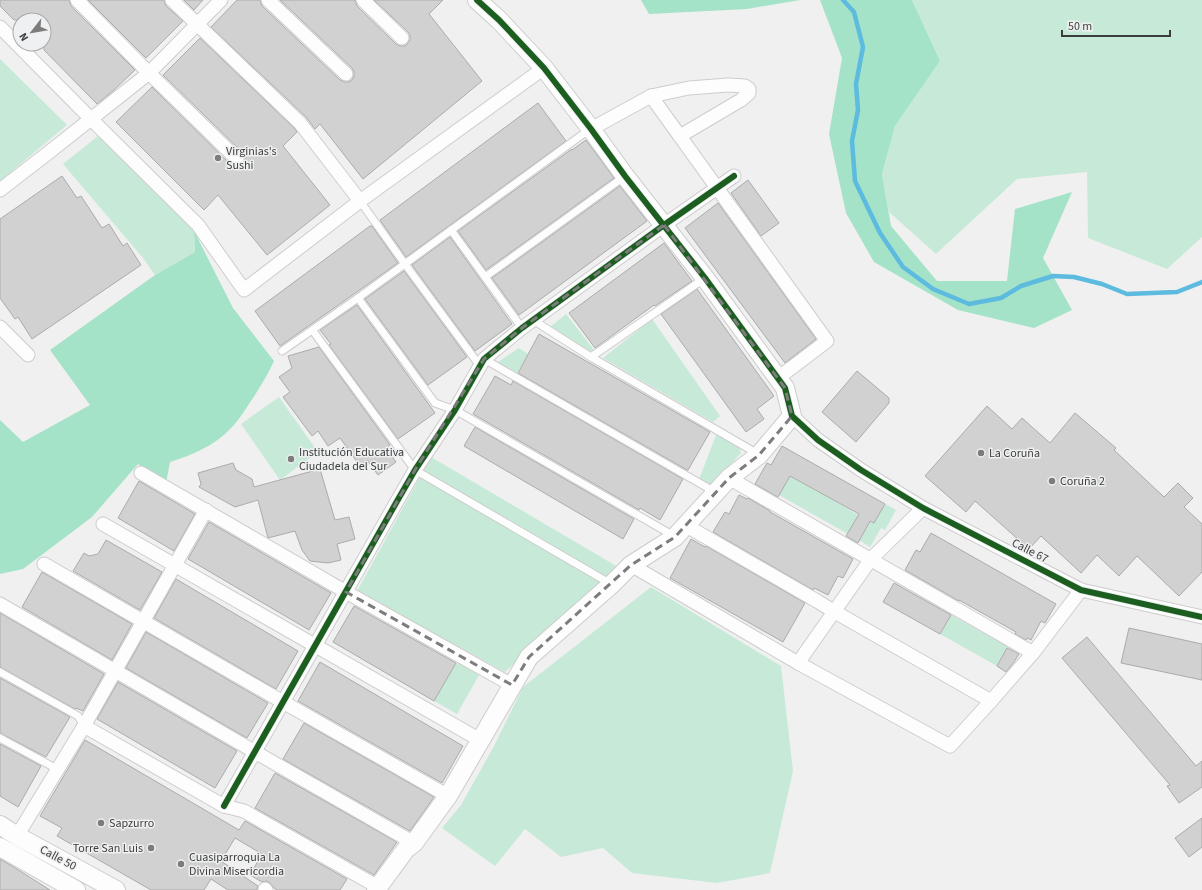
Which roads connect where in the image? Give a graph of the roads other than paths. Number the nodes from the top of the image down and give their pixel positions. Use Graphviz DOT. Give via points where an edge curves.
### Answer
graph roads {
  1 [pos="77,0"];
  2 [pos="172,0"];
  3 [pos="221,0"];
  4 [pos="268,0"];
  5 [pos="363,0"];
  6 [pos="477,0"];
  7 [pos="197,25"];
  8 [pos="0,27"];
  9 [pos="402,38"];
  10 [pos="544,68"];
  11 [pos="149,73"];
  12 [pos="346,74"];
  13 [pos="651,96"];
  14 [pos="91,119"];
  15 [pos="591,129"];
  16 [pos="680,136"];
  17 [pos="237,160"];
  18 [pos="625,176"];
  19 [pos="734,176"];
  20 [pos="717,188"];
  21 [pos="0,190"];
  22 [pos="360,201"];
  23 [pos="664,225"];
  24 [pos="451,230"];
  25 [pos="405,264"];
  26 [pos="485,277"];
  27 [pos="705,278"];
  28 [pos="358,298"];
  29 [pos="533,320"];
  30 [pos="0,327"];
  31 [pos="522,328"];
  32 [pos="313,331"];
  33 [pos="282,351"];
  34 [pos="28,355"];
  35 [pos="592,357"];
  36 [pos="482,363"];
  37 [pos="778,378"];
  38 [pos="455,410"];
  39 [pos="792,416"];
  40 [pos="759,455"];
  41 [pos="415,470"];
  42 [pos="141,473"];
  43 [pos="729,478"];
  44 [pos="715,493"];
  45 [pos="923,508"];
  46 [pos="206,510"];
  47 [pos="103,524"];
  48 [pos="680,531"];
  49 [pos="871,559"];
  50 [pos="44,564"];
  51 [pos="174,565"];
  52 [pos="631,565"];
  53 [pos="612,584"];
  54 [pos="1081,590"];
  55 [pos="346,592"];
  56 [pos="0,604"];
  57 [pos="835,612"];
  58 [pos="1202,617"];
  59 [pos="143,621"];
  60 [pos="315,646"];
  61 [pos="1033,653"];
  62 [pos="798,663"];
  63 [pos="114,671"];
  64 [pos="0,672"];
  65 [pos="512,685"];
  66 [pos="991,701"];
  67 [pos="283,702"];
  68 [pos="84,726"];
  69 [pos="0,738"];
  70 [pos="480,740"];
  71 [pos="255,752"];
  72 [pos="57,770"];
  73 [pos="448,796"];
  74 [pos="224,806"];
  75 [pos="0,825"];
  76 [pos="16,836"];
  77 [pos="414,843"];
  78 [pos="0,847"];
  79 [pos="377,889"];
  80 [pos="76,890"];
  81 [pos="116,890"];
  1 -- 11 [label="street"];
  2 -- 7 [label="street"];
  3 -- 7 [label="street"];
  4 -- 12 [label="street"];
  5 -- 9 [label="street"];
  6 -- 10 [label="street"];
  7 -- 11 [label="street"];
  7 -- 22 [label="street" via="300,124"];
  8 -- 14 [label="street"];
  10 -- 15 [label="street"];
  10 -- 22 [label="street"];
  11 -- 14 [label="street"];
  11 -- 17 [label="street"];
  13 -- 15 [label="street"];
  13 -- 16 [label="street"];
  13 -- 16 [label="street" via="689,88 728,85 745,86 749,89 749,93 741,100"];
  14 -- 21 [label="street"];
  14 -- 22 [label="street" via="198,226 244,290"];
  15 -- 18 [label="street"];
  15 -- 24 [label="lane"];
  16 -- 20 [label="street"];
  18 -- 23 [label="street"];
  18 -- 26 [label="lane"];
  19 -- 20 [label="street"];
  20 -- 23 [label="street"];
  20 -- 37 [label="street" via="827,341"];
  22 -- 25 [label="lane"];
  23 -- 27 [label="street"];
  23 -- 29 [label="street"];
  24 -- 25 [label="lane"];
  24 -- 26 [label="lane"];
  25 -- 28 [label="lane"];
  25 -- 36 [label="lane"];
  26 -- 31 [label="lane"];
  27 -- 35 [label="lane"];
  27 -- 37 [label="street"];
  28 -- 32 [label="lane"];
  28 -- 38 [label="lane" via="435,403"];
  29 -- 31 [label="street"];
  29 -- 35 [label="lane"];
  30 -- 34 [label="street"];
  31 -- 36 [label="street"];
  32 -- 33 [label="lane"];
  32 -- 41 [label="lane"];
  35 -- 40 [label="lane"];
  36 -- 38 [label="street"];
  36 -- 44 [label="lane"];
  37 -- 39 [label="street" via="785,388"];
  38 -- 41 [label="street"];
  38 -- 48 [label="lane"];
  39 -- 40 [label="street"];
  39 -- 45 [label="street, Calle 67" via="818,440"];
  40 -- 43 [label="street"];
  41 -- 53 [label="lane"];
  41 -- 55 [label="street"];
  42 -- 46 [label="street"];
  43 -- 44 [label="street"];
  43 -- 49 [label="street"];
  44 -- 48 [label="street"];
  45 -- 49 [label="street"];
  45 -- 54 [label="street, Calle 67"];
  46 -- 51 [label="street"];
  46 -- 55 [label="street"];
  47 -- 51 [label="street"];
  48 -- 52 [label="street"];
  48 -- 57 [label="street"];
  49 -- 57 [label="street"];
  49 -- 61 [label="street"];
  50 -- 59 [label="street"];
  51 -- 59 [label="street"];
  51 -- 60 [label="street"];
  52 -- 53 [label="street"];
  52 -- 62 [label="street"];
  53 -- 65 [label="street" via="529,657"];
  54 -- 58 [label="street, Calle 67"];
  54 -- 61 [label="street"];
  55 -- 60 [label="street"];
  55 -- 65 [label="street"];
  56 -- 63 [label="street"];
  57 -- 62 [label="street"];
  57 -- 66 [label="street"];
  59 -- 63 [label="street"];
  59 -- 67 [label="street"];
  60 -- 67 [label="street"];
  60 -- 70 [label="street"];
  61 -- 66 [label="street"];
  62 -- 66 [label="street" via="950,746"];
  63 -- 68 [label="street"];
  63 -- 71 [label="street"];
  64 -- 68 [label="lane" via="78,716"];
  65 -- 70 [label="street"];
  67 -- 71 [label="street"];
  67 -- 73 [label="street"];
  68 -- 72 [label="street"];
  68 -- 74 [label="street"];
  69 -- 72 [label="lane"];
  70 -- 73 [label="street"];
  71 -- 74 [label="street"];
  71 -- 77 [label="street"];
  72 -- 76 [label="street"];
  73 -- 77 [label="street"];
  74 -- 79 [label="street" via="244,811"];
  75 -- 76 [label="street, Calle 50"];
  76 -- 81 [label="street, Calle 50"];
  77 -- 79 [label="street" via="406,849"];
  78 -- 80 [label="street, Calle 50"];
}
